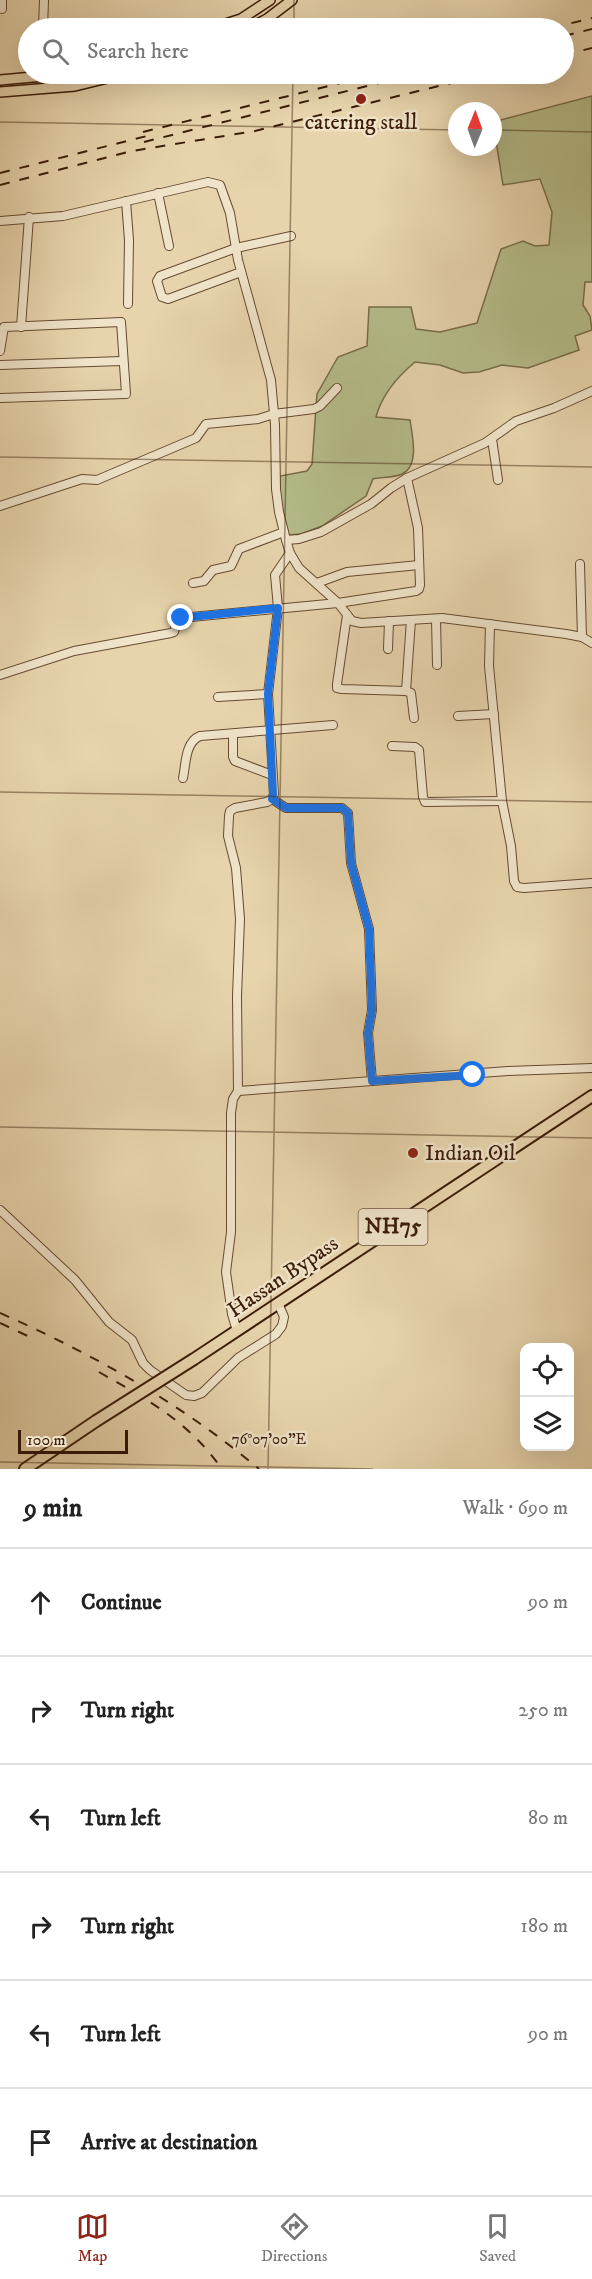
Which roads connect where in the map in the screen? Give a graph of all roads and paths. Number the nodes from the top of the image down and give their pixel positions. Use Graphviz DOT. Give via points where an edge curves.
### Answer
graph roads {
  1 [pos="45,0"];
  2 [pos="270,0"];
  3 [pos="287,2"];
  4 [pos="44,18"];
  5 [pos="243,18"];
  6 [pos="264,18"];
  7 [pos="18,78"];
  8 [pos="0,80"];
  9 [pos="83,84"];
  10 [pos="0,92"];
  11 [pos="158,193"];
  12 [pos="126,201"];
  13 [pos="29,218"];
  14 [pos="0,221"];
  15 [pos="291,236"];
  16 [pos="169,246"];
  17 [pos="236,248"];
  18 [pos="241,272"];
  19 [pos="128,304"];
  20 [pos="21,327"];
  21 [pos="0,351"];
  22 [pos="122,361"];
  23 [pos="0,365"];
  24 [pos="337,388"];
  25 [pos="592,391"];
  26 [pos="0,398"];
  27 [pos="274,414"];
  28 [pos="492,439"];
  29 [pos="407,478"];
  30 [pos="498,480"];
  31 [pos="0,506"];
  32 [pos="285,536"];
  33 [pos="290,553"];
  34 [pos="580,564"];
  35 [pos="419,565"];
  36 [pos="193,583"];
  37 [pos="317,583"];
  38 [pos="338,603"];
  39 [pos="278,608"];
  40 [pos="347,615"];
  41 [pos="436,619"];
  42 [pos="411,620"];
  43 [pos="389,621"];
  44 [pos="489,624"];
  45 [pos="582,637"];
  46 [pos="592,643"];
  47 [pos="388,649"];
  48 [pos="437,665"];
  49 [pos="0,675"];
  50 [pos="406,691"];
  51 [pos="268,694"];
  52 [pos="218,697"];
  53 [pos="494,714"];
  54 [pos="458,716"];
  55 [pos="414,718"];
  56 [pos="333,725"];
  57 [pos="269,730"];
  58 [pos="233,734"];
  59 [pos="392,746"];
  60 [pos="272,775"];
  61 [pos="183,778"];
  62 [pos="272,799"];
  63 [pos="502,801"];
  64 [pos="592,883"];
  65 [pos="592,1068"];
  66 [pos="372,1081"];
  67 [pos="238,1090"];
  68 [pos="592,1096"];
  69 [pos="0,1210"];
  70 [pos="278,1303"];
  71 [pos="237,1331"];
  72 [pos="25,1469"];
  1 -- 4 [label="street"];
  2 -- 5 [label="main road"];
  3 -- 6 [label="main road"];
  7 -- 8 [label="main road"];
  9 -- 10 [label="main road"];
  11 -- 12 [label="street"];
  11 -- 16 [label="street"];
  11 -- 17 [label="street" via="208,182 220,185"];
  12 -- 13 [label="street" via="63,216"];
  12 -- 19 [label="street"];
  13 -- 14 [label="street"];
  13 -- 20 [label="street"];
  15 -- 17 [label="street"];
  17 -- 18 [label="street"];
  17 -- 18 [label="street" via="160,276 157,281 162,297 168,299"];
  18 -- 27 [label="street" via="271,380"];
  20 -- 21 [label="street" via="4,327"];
  20 -- 22 [label="street" via="121,322"];
  22 -- 23 [label="street"];
  22 -- 26 [label="street" via="126,394"];
  24 -- 27 [label="street" via="320,406"];
  25 -- 28 [label="street" via="516,421"];
  27 -- 31 [label="street" via="206,424 196,438 96,480 82,479"];
  27 -- 32 [label="street" via="276,489"];
  28 -- 29 [label="street"];
  28 -- 30 [label="street"];
  29 -- 32 [label="street" via="371,504 321,531 299,539"];
  29 -- 35 [label="street" via="416,518"];
  32 -- 33 [label="street"];
  32 -- 36 [label="street" via="238,549 231,566 213,570 204,581"];
  33 -- 37 [label="street" via="299,568"];
  33 -- 39 [label="street" via="276,572"];
  34 -- 45 [label="street"];
  35 -- 37 [label="street" via="347,572"];
  35 -- 38 [label="street" via="420,585 416,591"];
  37 -- 38 [label="street"];
  38 -- 39 [label="street"];
  38 -- 40 [label="street"];
  39 -- 49 [label="street" via="181,618 171,633 74,651"];
  39 -- 51 [label="street"];
  40 -- 43 [label="street" via="362,623"];
  40 -- 50 [label="street" via="337,688"];
  41 -- 42 [label="street"];
  41 -- 44 [label="street"];
  41 -- 48 [label="street"];
  42 -- 43 [label="street"];
  42 -- 50 [label="street"];
  43 -- 47 [label="street"];
  44 -- 45 [label="street"];
  44 -- 53 [label="street"];
  45 -- 46 [label="street"];
  50 -- 55 [label="street" via="412,696"];
  51 -- 52 [label="street"];
  51 -- 57 [label="street"];
  53 -- 54 [label="street"];
  53 -- 63 [label="street"];
  56 -- 57 [label="street"];
  57 -- 58 [label="street"];
  57 -- 60 [label="street"];
  58 -- 60 [label="street" via="235,761"];
  58 -- 61 [label="street" via="194,739"];
  59 -- 63 [label="street" via="419,750 425,802"];
  60 -- 62 [label="street"];
  62 -- 66 [label="street" via="286,808 342,808 348,813 351,863 369,929 372,1010 368,1033"];
  62 -- 67 [label="street" via="235,808 229,816 228,836 236,868 240,919"];
  63 -- 64 [label="street" via="517,887"];
  65 -- 66 [label="street"];
  66 -- 67 [label="street"];
  67 -- 71 [label="street" via="231,1106 231,1232 226,1272"];
  68 -- 70 [label="highway, Hassan Bypass / NH75"];
  69 -- 70 [label="street" via="75,1280 109,1322 132,1340 150,1370 186,1395 202,1393 238,1358 276,1334 284,1317"];
  70 -- 71 [label="highway, Hassan Bypass / NH75"];
  71 -- 72 [label="highway, Hassan Bypass / NH75, bridge"];
}
